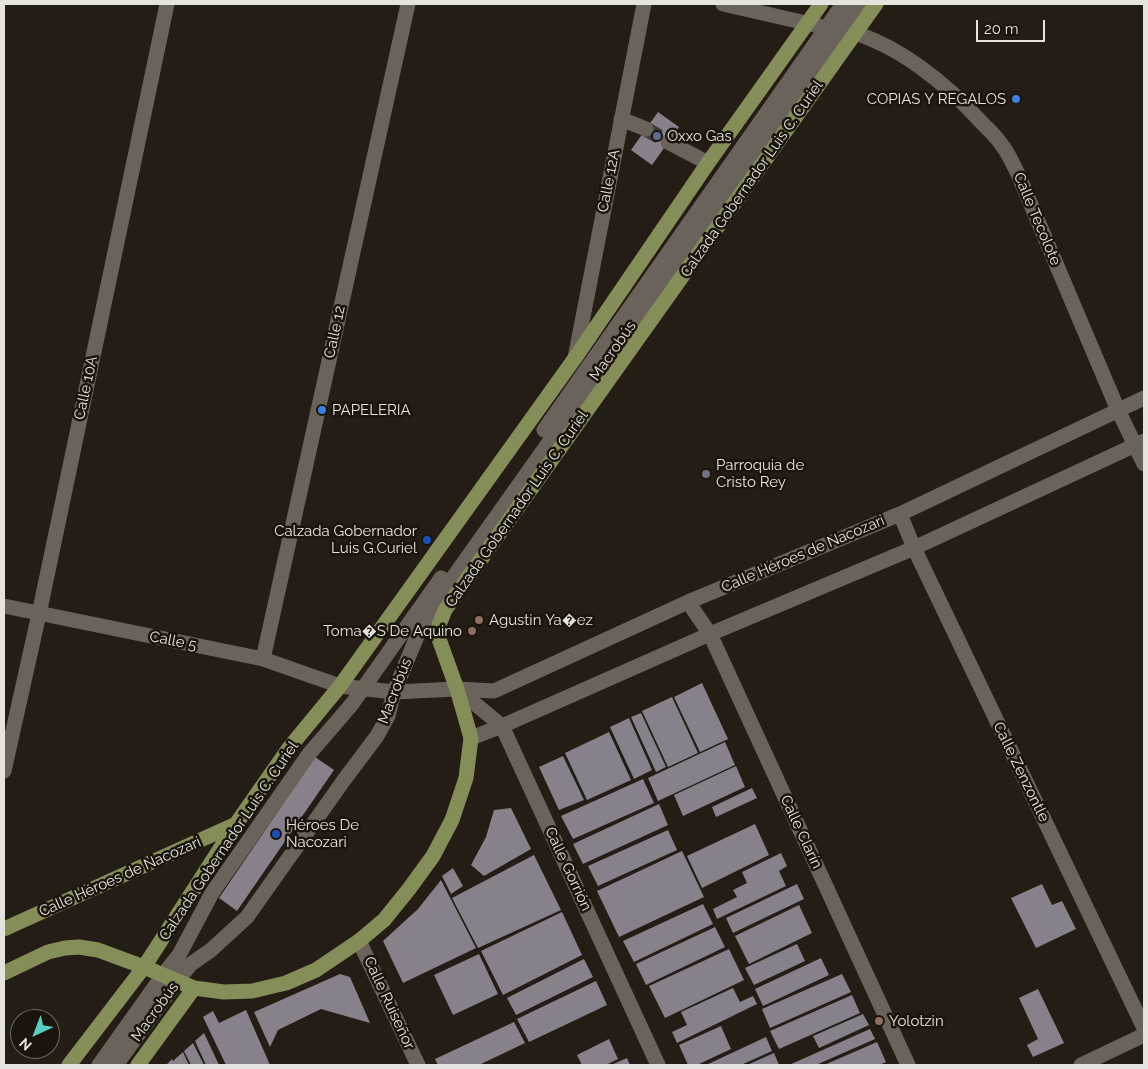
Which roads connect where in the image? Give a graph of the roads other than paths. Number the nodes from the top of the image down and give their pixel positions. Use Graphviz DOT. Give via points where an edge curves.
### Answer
graph roads {
  1 [pos="167,4"];
  2 [pos="408,4"];
  3 [pos="644,4"];
  4 [pos="723,4"];
  5 [pos="821,4"];
  6 [pos="843,4"];
  7 [pos="860,4"];
  8 [pos="876,4"];
  9 [pos="807,23"];
  10 [pos="841,30"];
  11 [pos="621,119"];
  12 [pos="646,130"];
  13 [pos="668,142"];
  14 [pos="708,163"];
  15 [pos="575,358"];
  16 [pos="1144,398"];
  17 [pos="1118,410"];
  18 [pos="1140,443"];
  19 [pos="1144,464"];
  20 [pos="900,514"];
  21 [pos="914,548"];
  22 [pos="688,602"];
  23 [pos="4,606"];
  24 [pos="38,614"];
  25 [pos="710,634"];
  26 [pos="263,659"];
  27 [pos="340,686"];
  28 [pos="363,688"];
  29 [pos="457,689"];
  30 [pos="394,692"];
  31 [pos="502,726"];
  32 [pos="470,738"];
  33 [pos="4,771"];
  34 [pos="236,824"];
  35 [pos="4,929"];
  36 [pos="359,941"];
  37 [pos="144,967"];
  38 [pos="4,973"];
  39 [pos="163,975"];
  40 [pos="177,980"];
  41 [pos="194,988"];
  42 [pos="1144,1028"];
  43 [pos="1144,1035"];
  44 [pos="69,1065"];
  45 [pos="99,1065"];
  46 [pos="116,1065"];
  47 [pos="139,1065"];
  48 [pos="418,1065"];
  49 [pos="658,1065"];
  50 [pos="908,1065"];
  51 [pos="1080,1065"];
  1 -- 24 [label="street, Calle 10A"];
  2 -- 26 [label="street, Calle 12"];
  3 -- 11 [label="street, Calle 12A"];
  4 -- 9 [label="street, Calle Tecolote"];
  5 -- 9 [label="main road, Calzada Gobernador Luis C. Curiel"];
  6 -- 10 [label="street, Macrobús"];
  7 -- 10 [label="street, Macrobús"];
  8 -- 10 [label="main road, Calzada Gobernador Luis C. Curiel"];
  9 -- 10 [label="street, Calle Tecolote"];
  9 -- 14 [label="main road, Calzada Gobernador Luis C. Curiel"];
  10 -- 17 [label="street, Calle Tecolote" via="895,50 932,75 1002,144 1018,174"];
  10 -- 28 [label="street, Macrobús"];
  10 -- 29 [label="main road, Calzada Gobernador Luis C. Curiel" via="445,610 439,625 439,639"];
  10 -- 30 [label="street, Macrobús" via="447,586 418,634"];
  11 -- 12 [label="street"];
  11 -- 15 [label="street, Calle 12A"];
  13 -- 14 [label="street"];
  14 -- 15 [label="main road, Calzada Gobernador Luis C. Curiel"];
  15 -- 27 [label="main road, Calzada Gobernador Luis C. Curiel"];
  16 -- 17 [label="street, Calle Héroes de Nacozari"];
  17 -- 18 [label="street, Calle Tecolote"];
  17 -- 20 [label="street, Calle Héroes de Nacozari"];
  18 -- 19 [label="street, Calle Tecolote"];
  18 -- 21 [label="street"];
  20 -- 21 [label="street, Calle Zenzontle"];
  20 -- 22 [label="street, Calle Héroes de Nacozari"];
  21 -- 25 [label="street"];
  21 -- 42 [label="street, Calle Zenzontle"];
  22 -- 25 [label="street, Calle Clarín"];
  22 -- 29 [label="street, Calle Héroes de Nacozari" via="494,691"];
  23 -- 24 [label="street, Calle 5"];
  24 -- 26 [label="street, Calle 5"];
  24 -- 33 [label="street, Calle 10A"];
  25 -- 31 [label="street"];
  25 -- 50 [label="street, Calle Clarín"];
  26 -- 27 [label="street, Calle 5"];
  27 -- 28 [label="street, Calle 5"];
  27 -- 34 [label="main road, Calzada Gobernador Luis C. Curiel" via="289,748"];
  28 -- 30 [label="street, Calle 5"];
  28 -- 39 [label="street, Macrobús" via="309,754 218,884"];
  29 -- 30 [label="street, Calle Héroes de Nacozari"];
  29 -- 31 [label="street, Calle Gorrión"];
  29 -- 32 [label="main road, Calzada Gobernador Luis C. Curiel"];
  30 -- 40 [label="street, Macrobús" via="388,716 377,736 247,917 191,964"];
  31 -- 32 [label="street"];
  31 -- 49 [label="street, Calle Gorrión"];
  32 -- 36 [label="main road, Calzada Gobernador Luis C. Curiel" via="466,778 452,820 433,856 384,920"];
  34 -- 35 [label="main road, Calle Héroes de Nacozari"];
  34 -- 37 [label="main road, Calzada Gobernador Luis C. Curiel"];
  36 -- 41 [label="main road, Calzada Gobernador Luis C. Curiel" via="316,970 286,982 252,991"];
  36 -- 48 [label="street, Calle Ruiseñor"];
  37 -- 38 [label="main road" via="98,950 79,947 48,952"];
  37 -- 39 [label="main road, Calzada Gobernador Luis C. Curiel"];
  37 -- 44 [label="main road, Calzada Gobernador Luis C. Curiel"];
  39 -- 40 [label="main road, Calzada Gobernador Luis C. Curiel"];
  39 -- 45 [label="street, Macrobús"];
  40 -- 41 [label="main road, Calzada Gobernador Luis C. Curiel"];
  40 -- 46 [label="street, Macrobús"];
  41 -- 47 [label="main road"];
  43 -- 51 [label="street"];
}
